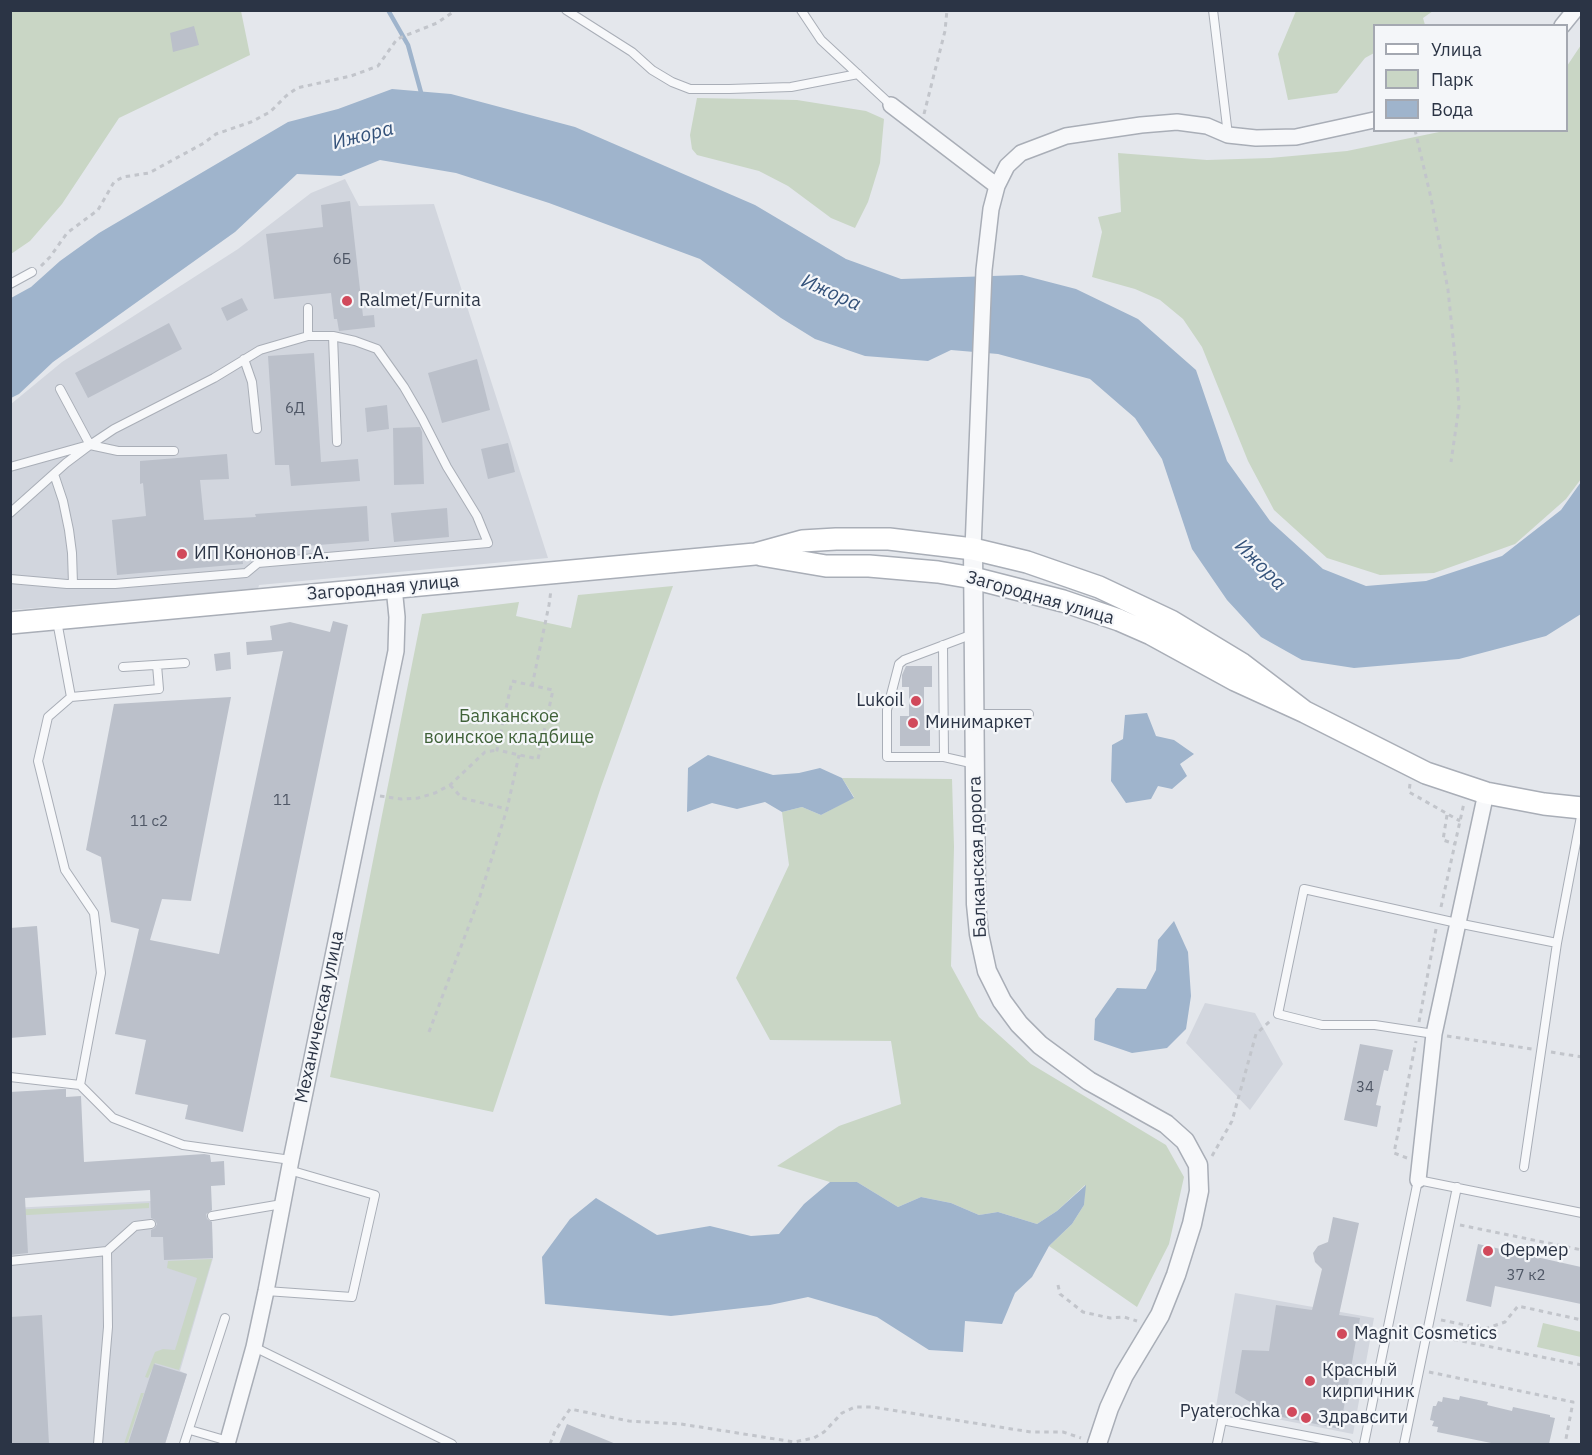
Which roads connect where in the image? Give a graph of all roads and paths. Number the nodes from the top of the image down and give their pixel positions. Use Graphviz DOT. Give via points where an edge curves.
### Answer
graph roads {
  1 [pos="456,10"];
  2 [pos="566,10"];
  3 [pos="801,10"];
  4 [pos="947,10"];
  5 [pos="1213,10"];
  6 [pos="1575,10"];
  7 [pos="1564,24"];
  8 [pos="858,74"];
  9 [pos="891,105"];
  10 [pos="1373,120"];
  11 [pos="921,129"];
  12 [pos="1415,132"];
  13 [pos="1228,135"];
  14 [pos="997,186"];
  15 [pos="32,272"];
  16 [pos="10,284"];
  17 [pos="308,308"];
  18 [pos="308,336"];
  19 [pos="333,336"];
  20 [pos="244,359"];
  21 [pos="60,389"];
  22 [pos="257,429"];
  23 [pos="337,442"];
  24 [pos="90,444"];
  25 [pos="174,451"];
  26 [pos="1451,462"];
  27 [pos="10,467"];
  28 [pos="54,474"];
  29 [pos="10,513"];
  30 [pos="973,549"];
  31 [pos="755,554"];
  32 [pos="550,573"];
  33 [pos="974,578"];
  34 [pos="10,579"];
  35 [pos="73,584"];
  36 [pos="394,587"];
  37 [pos="57,619"];
  38 [pos="10,623"];
  39 [pos="974,634"];
  40 [pos="944,645"];
  41 [pos="185,663"];
  42 [pos="157,665"];
  43 [pos="123,667"];
  44 [pos="532,686"];
  45 [pos="71,697"];
  46 [pos="1305,712"];
  47 [pos="975,714"];
  48 [pos="1029,714"];
  49 [pos="497,750"];
  50 [pos="519,755"];
  51 [pos="944,757"];
  52 [pos="975,764"];
  53 [pos="1411,779"];
  54 [pos="450,785"];
  55 [pos="1486,793"];
  56 [pos="375,795"];
  57 [pos="507,809"];
  58 [pos="1581,809"];
  59 [pos="1447,815"];
  60 [pos="1460,821"];
  61 [pos="1455,844"];
  62 [pos="1457,923"];
  63 [pos="1557,943"];
  64 [pos="1278,1014"];
  65 [pos="429,1032"];
  66 [pos="1434,1034"];
  67 [pos="1541,1050"];
  68 [pos="1581,1057"];
  69 [pos="10,1077"];
  70 [pos="80,1084"];
  71 [pos="290,1165"];
  72 [pos="1198,1165"];
  73 [pos="1524,1167"];
  74 [pos="1418,1180"];
  75 [pos="1457,1187"];
  76 [pos="282,1204"];
  77 [pos="1581,1213"];
  78 [pos="212,1216"];
  79 [pos="1449,1223"];
  80 [pos="151,1224"];
  81 [pos="1581,1250"];
  82 [pos="107,1251"];
  83 [pos="10,1261"];
  84 [pos="1058,1285"];
  85 [pos="266,1291"];
  86 [pos="1429,1317"];
  87 [pos="225,1318"];
  88 [pos="1581,1320"];
  89 [pos="1151,1331"];
  90 [pos="1434,1336"];
  91 [pos="254,1347"];
  92 [pos="1581,1365"];
  93 [pos="1419,1369"];
  94 [pos="189,1430"];
  95 [pos="227,1443"];
  96 [pos="98,1444"];
  97 [pos="184,1444"];
  98 [pos="452,1444"];
  99 [pos="550,1444"];
  100 [pos="1097,1444"];
  101 [pos="1217,1444"];
  102 [pos="1348,1444"];
  103 [pos="1364,1444"];
  104 [pos="1404,1444"];
  105 [pos="1564,1444"];
  1 -- 15 [label="path" via="437,23 397,39 378,66 297,88 270,112 251,122 216,134 149,173 114,182 98,210 67,233 50,257"];
  2 -- 8 [label="lane" via="632,52 652,70 690,88 791,87"];
  3 -- 8 [label="lane" via="821,40"];
  4 -- 11 [label="path"];
  5 -- 13 [label="lane"];
  6 -- 7 [label="street"];
  8 -- 9 [label="lane"];
  9 -- 11 [label="street"];
  10 -- 13 [label="street, Балканская дорога" via="1296,137"];
  11 -- 14 [label="street"];
  12 -- 26 [label="path" via="1448,290 1459,407"];
  13 -- 14 [label="street, Балканская дорога" via="1207,126 1177,122 1066,136 1021,153 1007,166"];
  14 -- 30 [label="street, Балканская дорога" via="984,270"];
  15 -- 16 [label="lane"];
  17 -- 18 [label="lane"];
  18 -- 19 [label="lane"];
  18 -- 20 [label="lane" via="260,350"];
  19 -- 23 [label="lane"];
  19 -- 35 [label="lane" via="377,349 422,418 488,543 258,563 246,573"];
  20 -- 22 [label="lane" via="252,382"];
  20 -- 24 [label="lane"];
  21 -- 24 [label="lane"];
  24 -- 25 [label="lane" via="118,451"];
  24 -- 27 [label="lane"];
  24 -- 28 [label="lane"];
  28 -- 29 [label="lane"];
  28 -- 35 [label="lane" via="69,530"];
  30 -- 31 [label="main road, Загородная улица" via="889,539 836,539 802,541"];
  30 -- 33 [label="street, Балканская дорога"];
  30 -- 46 [label="main road, Загородная улица" via="1068,574 1134,602 1242,664"];
  31 -- 32 [label="main road, Загородная улица"];
  31 -- 33 [label="main road, Загородная улица" via="826,566 902,568"];
  32 -- 36 [label="main road, Загородная улица"];
  32 -- 44 [label="path" via="551,597"];
  33 -- 39 [label="street, Балканская дорога"];
  33 -- 46 [label="main road, Загородная улица" via="1119,620"];
  34 -- 35 [label="lane"];
  36 -- 37 [label="main road, Загородная улица"];
  36 -- 71 [label="street, Механическая улица" via="396,651"];
  37 -- 38 [label="main road, Загородная улица"];
  37 -- 45 [label="lane"];
  39 -- 40 [label="lane"];
  39 -- 47 [label="street, Балканская дорога"];
  40 -- 51 [label="lane"];
  40 -- 51 [label="lane" via="898,664 887,710 887,758"];
  41 -- 42 [label="lane"];
  42 -- 43 [label="lane"];
  42 -- 45 [label="lane" via="159,689"];
  44 -- 49 [label="path" via="512,681"];
  44 -- 50 [label="path" via="553,690 538,759"];
  45 -- 70 [label="lane" via="48,717 38,761 65,870 94,913 101,973"];
  46 -- 55 [label="main road, Загородная улица" via="1426,773"];
  47 -- 48 [label="lane"];
  47 -- 52 [label="street, Балканская дорога"];
  49 -- 50 [label="path"];
  49 -- 54 [label="path" via="485,752"];
  50 -- 57 [label="path"];
  51 -- 52 [label="lane"];
  52 -- 72 [label="street, Балканская дорога" via="979,934 987,971 1002,1000 1019,1024 1065,1064 1166,1124 1185,1141"];
  53 -- 59 [label="path" via="1409,792"];
  54 -- 56 [label="path" via="418,798"];
  54 -- 57 [label="path" via="462,798"];
  55 -- 58 [label="main road, Загородная улица"];
  55 -- 62 [label="street"];
  57 -- 65 [label="path" via="480,896"];
  58 -- 63 [label="lane"];
  59 -- 60 [label="path"];
  59 -- 61 [label="path" via="1443,840"];
  62 -- 63 [label="lane"];
  62 -- 64 [label="lane" via="1304,889"];
  62 -- 66 [label="street"];
  63 -- 67 [label="lane"];
  64 -- 66 [label="lane" via="1322,1025 1375,1026"];
  64 -- 72 [label="path" via="1256,1034 1232,1121 1211,1157"];
  66 -- 67 [label="path"];
  66 -- 74 [label="street"];
  67 -- 68 [label="path"];
  67 -- 73 [label="lane"];
  69 -- 70 [label="lane"];
  70 -- 71 [label="lane" via="113,1118 183,1145"];
  71 -- 76 [label="street, Механическая улица"];
  71 -- 85 [label="lane" via="375,1195 352,1297"];
  72 -- 89 [label="street, Балканская дорога" via="1199,1191 1192,1224 1172,1285"];
  74 -- 75 [label="lane"];
  74 -- 103 [label="lane"];
  75 -- 77 [label="lane"];
  75 -- 79 [label="lane"];
  76 -- 78 [label="lane"];
  76 -- 85 [label="street, Механическая улица"];
  79 -- 81 [label="path"];
  79 -- 86 [label="lane"];
  80 -- 82 [label="lane" via="135,1226"];
  82 -- 83 [label="lane"];
  82 -- 96 [label="lane" via="108,1327"];
  84 -- 89 [label="path" via="1060,1294 1083,1312 1134,1319"];
  85 -- 91 [label="street, Механическая улица"];
  86 -- 88 [label="path" via="1485,1329 1505,1322 1518,1306"];
  86 -- 93 [label="lane"];
  87 -- 94 [label="lane"];
  89 -- 100 [label="street, Балканская дорога" via="1124,1375"];
  90 -- 92 [label="path"];
  91 -- 95 [label="street, Механическая улица"];
  91 -- 98 [label="lane"];
  93 -- 104 [label="lane"];
  93 -- 105 [label="path" via="1573,1402"];
  94 -- 95 [label="lane"];
  94 -- 97 [label="lane"];
  99 -- 100 [label="path" via="570,1409 629,1421 681,1424 794,1442 814,1438 842,1413 855,1407 872,1407 1031,1432 1064,1432"];
  101 -- 102 [label="lane" via="1222,1420"];
}
